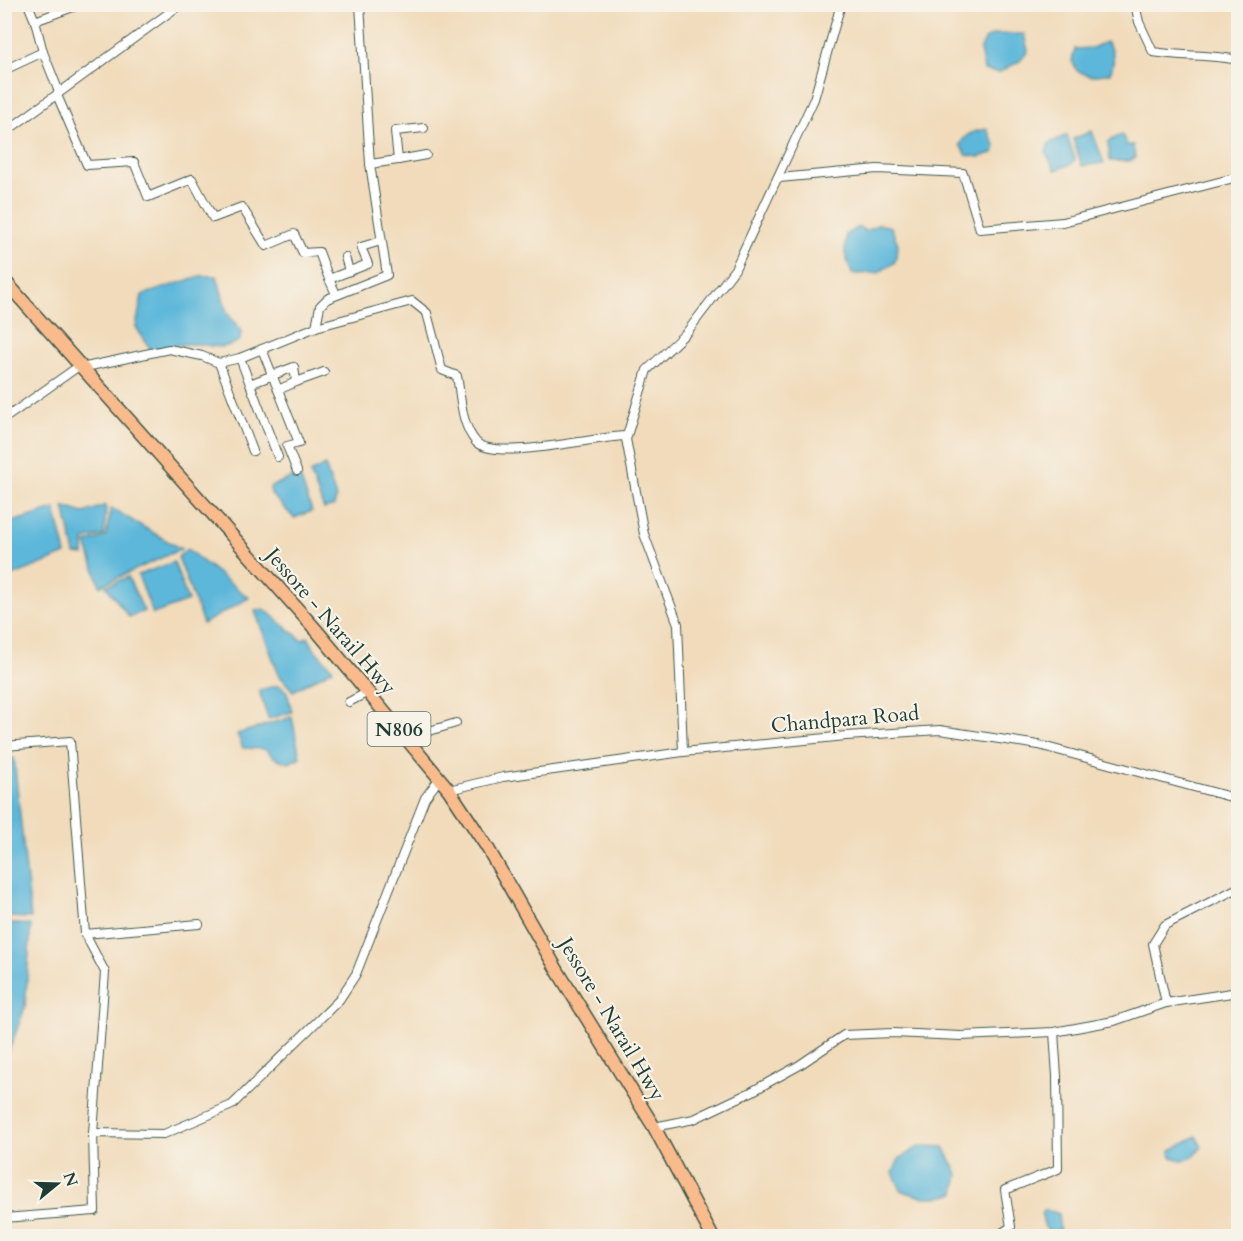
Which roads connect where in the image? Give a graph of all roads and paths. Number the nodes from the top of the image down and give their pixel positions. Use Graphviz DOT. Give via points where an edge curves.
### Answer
graph roads {
  1 [pos="28,4"];
  2 [pos="81,4"];
  3 [pos="181,4"];
  4 [pos="360,4"];
  5 [pos="841,4"];
  6 [pos="1135,4"];
  7 [pos="35,21"];
  8 [pos="43,52"];
  9 [pos="1239,60"];
  10 [pos="4,70"];
  11 [pos="58,94"];
  12 [pos="424,128"];
  13 [pos="4,133"];
  14 [pos="426,155"];
  15 [pos="398,160"];
  16 [pos="370,164"];
  17 [pos="1239,177"];
  18 [pos="780,178"];
  19 [pos="381,241"];
  20 [pos="345,257"];
  21 [pos="349,271"];
  22 [pos="4,279"];
  23 [pos="330,279"];
  24 [pos="336,294"];
  25 [pos="316,327"];
  26 [pos="262,349"];
  27 [pos="240,358"];
  28 [pos="219,363"];
  29 [pos="80,367"];
  30 [pos="324,372"];
  31 [pos="272,375"];
  32 [pos="296,382"];
  33 [pos="250,384"];
  34 [pos="278,390"];
  35 [pos="4,419"];
  36 [pos="627,436"];
  37 [pos="253,451"];
  38 [pos="278,457"];
  39 [pos="297,471"];
  40 [pos="368,692"];
  41 [pos="349,702"];
  42 [pos="456,723"];
  43 [pos="406,738"];
  44 [pos="4,746"];
  45 [pos="683,752"];
  46 [pos="440,778"];
  47 [pos="449,790"];
  48 [pos="1239,799"];
  49 [pos="1239,888"];
  50 [pos="199,924"];
  51 [pos="85,934"];
  52 [pos="1239,992"];
  53 [pos="1166,1003"];
  54 [pos="1054,1032"];
  55 [pos="654,1127"];
  56 [pos="93,1133"];
  57 [pos="4,1218"];
  58 [pos="712,1236"];
  59 [pos="997,1236"];
  1 -- 7 [label="street"];
  2 -- 7 [label="street"];
  3 -- 11 [label="street"];
  4 -- 16 [label="street"];
  5 -- 18 [label="street" via="814,99"];
  6 -- 9 [label="street" via="1153,52"];
  7 -- 8 [label="street"];
  8 -- 10 [label="street"];
  8 -- 11 [label="street"];
  11 -- 13 [label="street"];
  11 -- 23 [label="street" via="87,165 134,162 148,197 192,179 213,218 242,207 266,246 294,234 303,252 319,252"];
  12 -- 15 [label="street" via="395,131"];
  14 -- 15 [label="street"];
  15 -- 16 [label="street"];
  16 -- 25 [label="street" via="387,275 327,299 320,306"];
  17 -- 18 [label="street" via="1063,222 980,229 963,174 877,169"];
  18 -- 36 [label="street" via="735,269 687,332 647,370"];
  19 -- 21 [label="street" via="361,246 368,264"];
  20 -- 21 [label="street"];
  21 -- 23 [label="street"];
  22 -- 29 [label="highway, Jessore - Narail Hwy / N806"];
  23 -- 24 [label="street"];
  25 -- 26 [label="street"];
  25 -- 36 [label="street" via="412,302 427,314 442,370 457,376 466,426 477,443 490,450"];
  26 -- 27 [label="street"];
  26 -- 31 [label="street"];
  27 -- 28 [label="street"];
  27 -- 33 [label="street"];
  28 -- 29 [label="street" via="169,350"];
  28 -- 37 [label="street"];
  29 -- 35 [label="street"];
  29 -- 40 [label="highway, Jessore - Narail Hwy / N806"];
  30 -- 32 [label="street"];
  31 -- 32 [label="street" via="294,367"];
  31 -- 33 [label="street"];
  31 -- 34 [label="street"];
  32 -- 34 [label="street"];
  33 -- 38 [label="street"];
  34 -- 39 [label="street" via="299,443 288,446"];
  36 -- 45 [label="street" via="644,534 680,631"];
  40 -- 41 [label="street"];
  40 -- 43 [label="highway, Jessore - Narail Hwy / N806"];
  42 -- 43 [label="street"];
  43 -- 46 [label="highway, Jessore - Narail Hwy / N806"];
  44 -- 51 [label="street" via="70,741"];
  45 -- 47 [label="street, Chandpara Road" via="503,777"];
  45 -- 48 [label="street, Chandpara Road" via="940,730 1039,745"];
  46 -- 47 [label="highway, Jessore - Narail Hwy / N806"];
  46 -- 56 [label="street" via="425,798 356,974 339,1000 232,1105 164,1134"];
  47 -- 55 [label="highway, Jessore - Narail Hwy / N806"];
  49 -- 53 [label="street" via="1165,925 1153,944"];
  50 -- 51 [label="street"];
  51 -- 56 [label="street" via="105,972"];
  52 -- 53 [label="street"];
  53 -- 54 [label="street" via="1114,1021"];
  54 -- 55 [label="street" via="844,1035 751,1092 694,1119"];
  54 -- 59 [label="street" via="1058,1169 1005,1190 1011,1227"];
  55 -- 58 [label="highway, Jessore - Narail Hwy / N806"];
  56 -- 57 [label="street" via="95,1211"];
}
